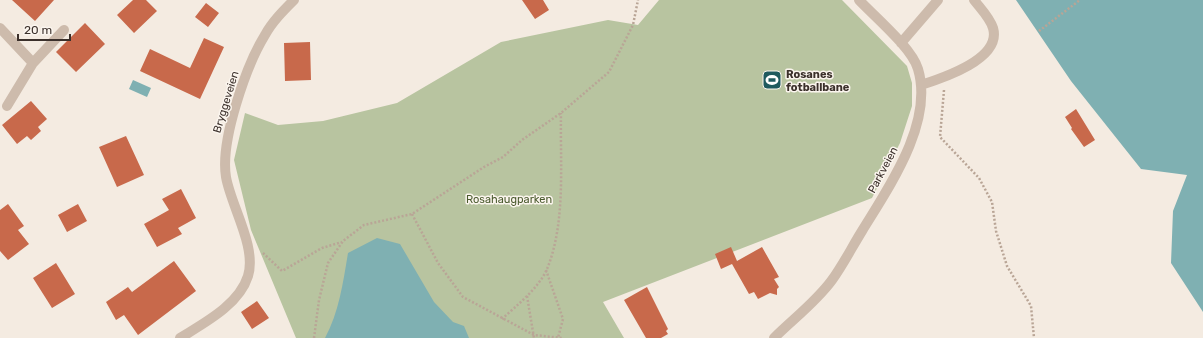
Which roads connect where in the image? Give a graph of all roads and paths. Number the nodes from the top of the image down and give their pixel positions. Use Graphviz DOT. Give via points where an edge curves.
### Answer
graph roads {
  1 [pos="294,0"];
  2 [pos="638,0"];
  3 [pos="859,0"];
  4 [pos="938,0"];
  5 [pos="974,0"];
  6 [pos="1080,0"];
  7 [pos="0,28"];
  8 [pos="64,30"];
  9 [pos="1038,31"];
  10 [pos="901,43"];
  11 [pos="33,63"];
  12 [pos="945,77"];
  13 [pos="921,85"];
  14 [pos="7,106"];
  15 [pos="561,113"];
  16 [pos="412,214"];
  17 [pos="343,241"];
  18 [pos="249,250"];
  19 [pos="546,270"];
  20 [pos="527,296"];
  21 [pos="502,319"];
  22 [pos="534,336"];
  23 [pos="180,338"];
  24 [pos="314,338"];
  25 [pos="558,338"];
  26 [pos="562,338"];
  27 [pos="774,338"];
  28 [pos="1034,338"];
  1 -- 18 [label="street, Bryggeveien" via="278,16 265,35 251,63 231,121 225,148 226,177"];
  2 -- 15 [label="path" via="633,24 609,72"];
  3 -- 10 [label="street, Parkveien"];
  4 -- 10 [label="street"];
  5 -- 12 [label="street" via="993,28 992,42 984,56"];
  6 -- 9 [label="path"];
  7 -- 11 [label="street"];
  8 -- 11 [label="street"];
  10 -- 13 [label="street, Parkveien" via="914,60"];
  11 -- 14 [label="street"];
  12 -- 13 [label="street"];
  12 -- 28 [label="path" via="940,137 979,178 992,202 996,231 1007,266 1031,306"];
  13 -- 27 [label="street, Parkveien" via="921,100 912,139 902,163 874,212 832,280"];
  15 -- 16 [label="path" via="522,140 503,157"];
  15 -- 19 [label="path" via="558,227"];
  16 -- 17 [label="path" via="364,226"];
  16 -- 21 [label="path" via="438,263 463,297"];
  17 -- 18 [label="path" via="322,248 282,270 257,248"];
  17 -- 24 [label="path" via="328,263 319,300"];
  18 -- 23 [label="street, Bryggeveien" via="249,276 241,291 228,306"];
  19 -- 20 [label="path"];
  19 -- 25 [label="path" via="563,319"];
  20 -- 21 [label="path"];
  20 -- 22 [label="path"];
  21 -- 22 [label="path"];
  22 -- 25 [label="path"];
  25 -- 26 [label="path"];
}
